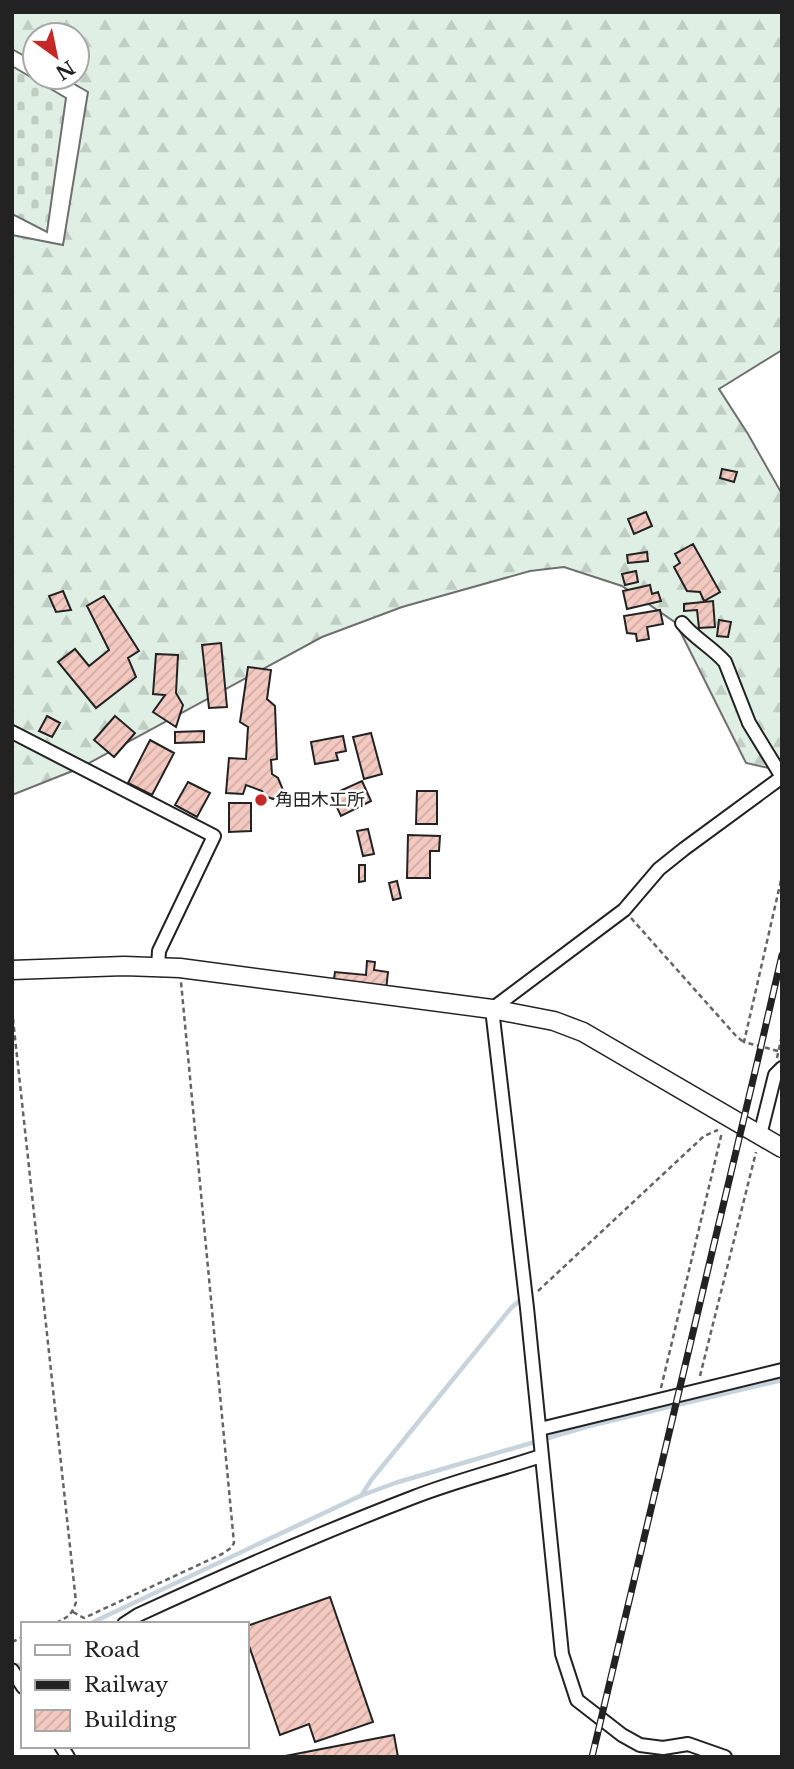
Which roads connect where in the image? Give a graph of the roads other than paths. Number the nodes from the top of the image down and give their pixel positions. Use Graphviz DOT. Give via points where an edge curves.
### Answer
graph roads {
  1 [pos="682,623"];
  2 [pos="12,732"];
  3 [pos="158,967"];
  4 [pos="12,970"];
  5 [pos="492,1009"];
  6 [pos="782,1069"];
  7 [pos="760,1135"];
  8 [pos="782,1147"];
  9 [pos="782,1370"];
  10 [pos="540,1442"];
  11 [pos="127,1622"];
  12 [pos="725,1757"];
  1 -- 5 [label="street" via="725,662 749,723 782,777 659,869 624,910"];
  2 -- 3 [label="street" via="214,836 159,951"];
  3 -- 4 [label="street"];
  3 -- 5 [label="street"];
  5 -- 7 [label="street" via="554,1021 583,1032"];
  5 -- 10 [label="street"];
  6 -- 7 [label="street" via="775,1075"];
  7 -- 8 [label="street"];
  9 -- 10 [label="street" via="658,1401"];
  10 -- 11 [label="street" via="230,1572"];
  10 -- 12 [label="street" via="562,1654 577,1700 640,1745 688,1744"];
}
